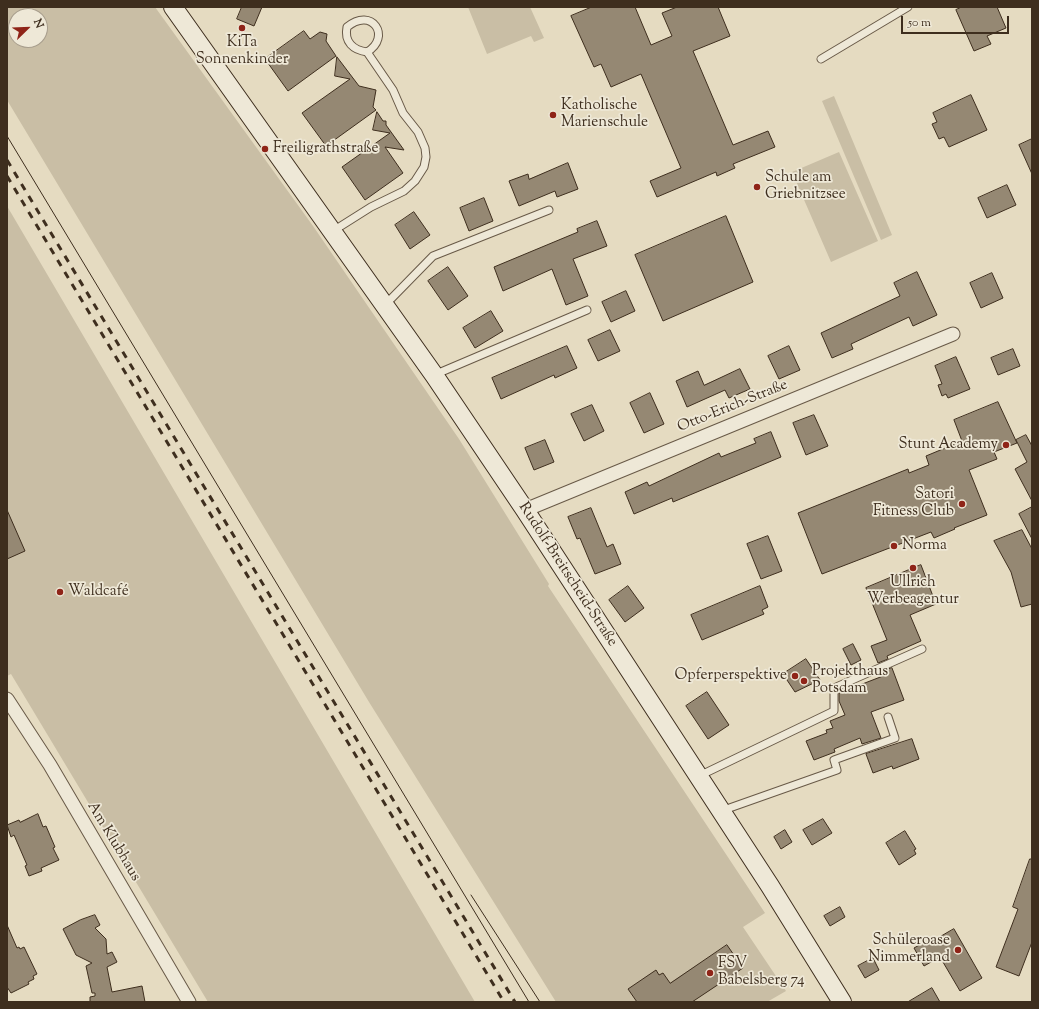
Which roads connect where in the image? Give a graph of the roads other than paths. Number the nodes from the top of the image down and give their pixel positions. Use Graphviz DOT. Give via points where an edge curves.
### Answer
graph roads {
  1 [pos="173,7"];
  2 [pos="908,7"];
  3 [pos="368,52"];
  4 [pos="821,59"];
  5 [pos="549,210"];
  6 [pos="333,231"];
  7 [pos="385,305"];
  8 [pos="587,310"];
  9 [pos="953,334"];
  10 [pos="434,375"];
  11 [pos="525,510"];
  12 [pos="922,649"];
  13 [pos="7,699"];
  14 [pos="888,716"];
  15 [pos="706,773"];
  16 [pos="729,808"];
  17 [pos="189,1002"];
  18 [pos="842,1002"];
  1 -- 6 [label="street, Rudolf-Breitscheid-Straße"];
  2 -- 4 [label="lane"];
  3 -- 3 [label="lane" via="378,41 379,32 374,23 368,19 361,19 347,27 346,35 349,43 357,51"];
  3 -- 6 [label="lane" via="394,90 403,113 418,132 426,157 416,181 404,191 371,207"];
  5 -- 7 [label="lane" via="433,256"];
  6 -- 7 [label="street, Rudolf-Breitscheid-Straße"];
  7 -- 10 [label="street, Rudolf-Breitscheid-Straße"];
  8 -- 10 [label="lane"];
  9 -- 11 [label="street, Otto-Erich-Straße"];
  10 -- 11 [label="street, Rudolf-Breitscheid-Straße"];
  11 -- 15 [label="street, Rudolf-Breitscheid-Straße"];
  12 -- 15 [label="lane" via="834,688 834,711"];
  13 -- 17 [label="street, Am Klubhaus" via="50,765"];
  14 -- 16 [label="lane" via="895,738 834,760 837,770"];
  15 -- 16 [label="street, Rudolf-Breitscheid-Straße"];
  16 -- 18 [label="street, Rudolf-Breitscheid-Straße"];
}
